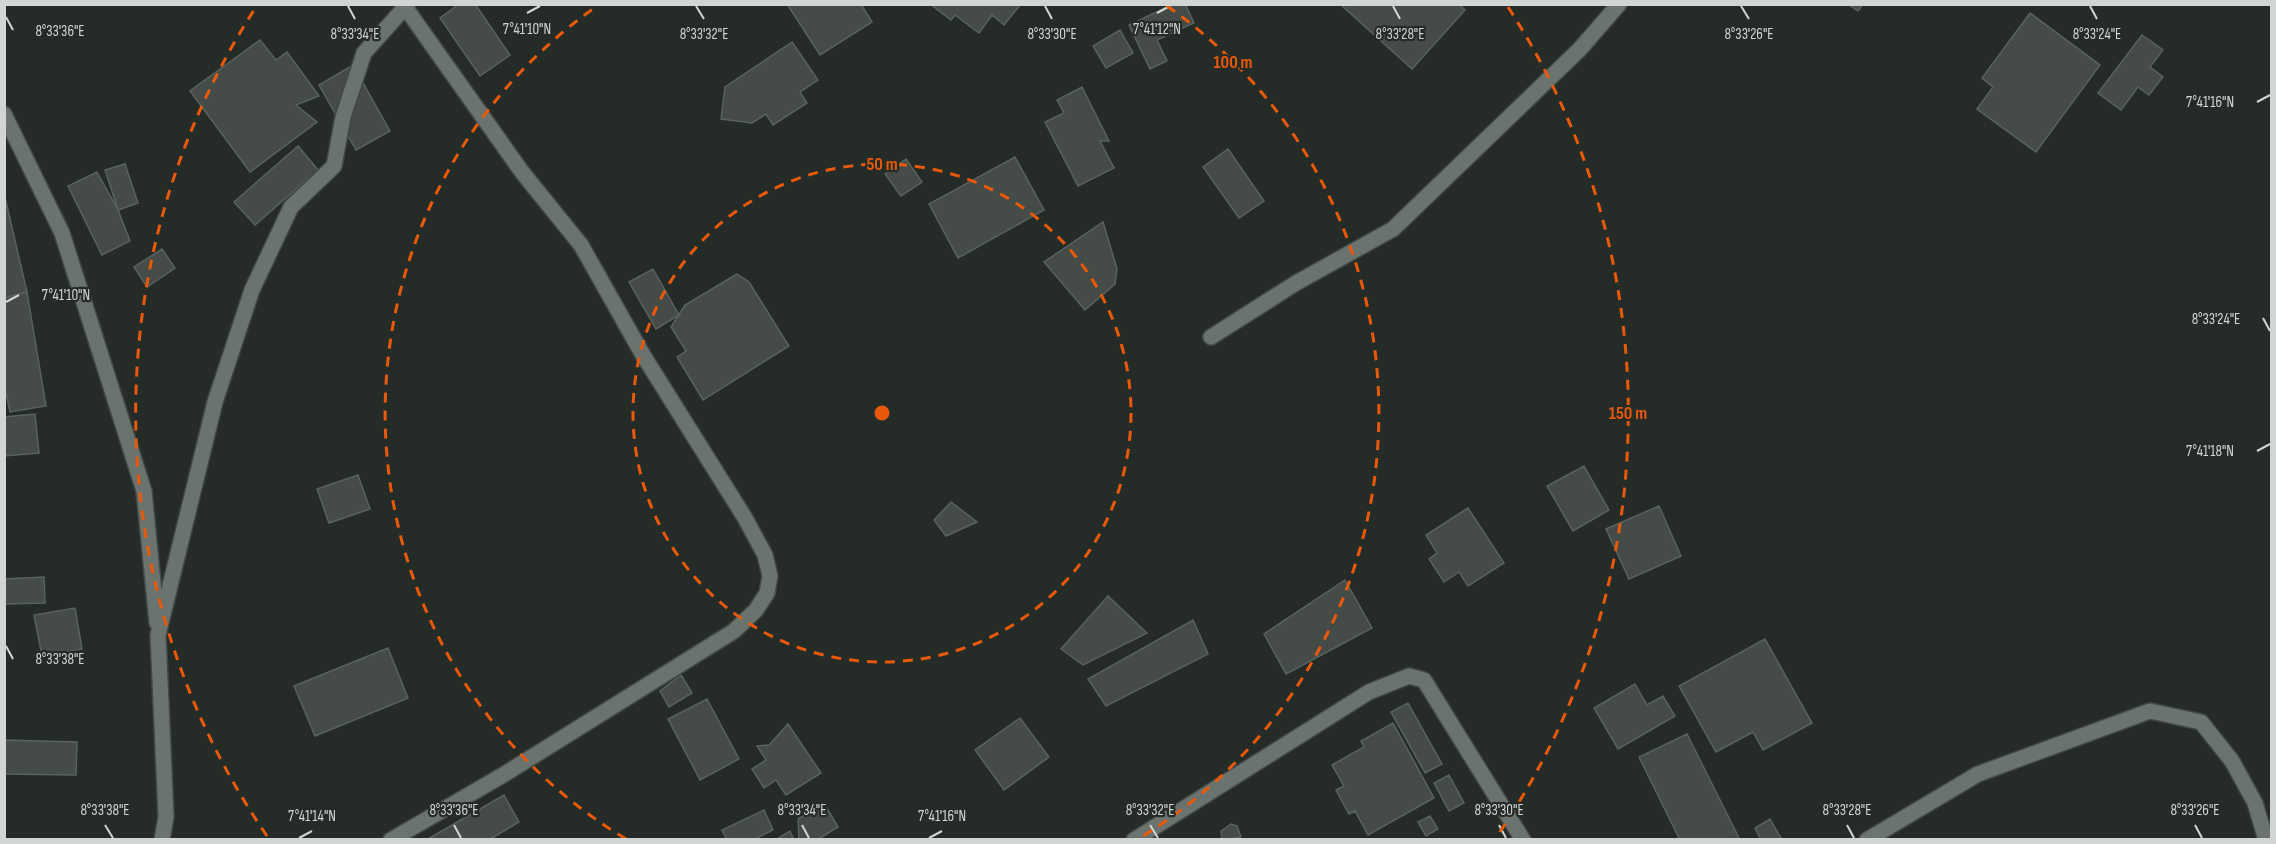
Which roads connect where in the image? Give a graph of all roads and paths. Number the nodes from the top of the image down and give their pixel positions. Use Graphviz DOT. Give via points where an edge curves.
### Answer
graph roads {
  1 [pos="1619,4"];
  2 [pos="407,6"];
  3 [pos="4,114"];
  4 [pos="1211,337"];
  5 [pos="158,635"];
  6 [pos="162,840"];
  7 [pos="391,840"];
  8 [pos="1134,840"];
  9 [pos="1523,840"];
  10 [pos="1867,840"];
  11 [pos="2266,840"];
  1 -- 4 [label="street" via="1580,49 1394,229 1296,283"];
  2 -- 5 [label="street" via="364,53 343,117 334,166 291,207 252,290 215,402"];
  2 -- 7 [label="street" via="522,172 581,245 643,355 745,518 765,555 770,576 767,593 756,610 734,631"];
  3 -- 5 [label="street" via="62,234 144,491"];
  5 -- 6 [label="street" via="166,817"];
  8 -- 9 [label="street" via="1370,692 1409,676 1424,680 1430,688"];
  10 -- 11 [label="street" via="1978,774 2150,711 2201,722 2237,769 2255,803"];
}
